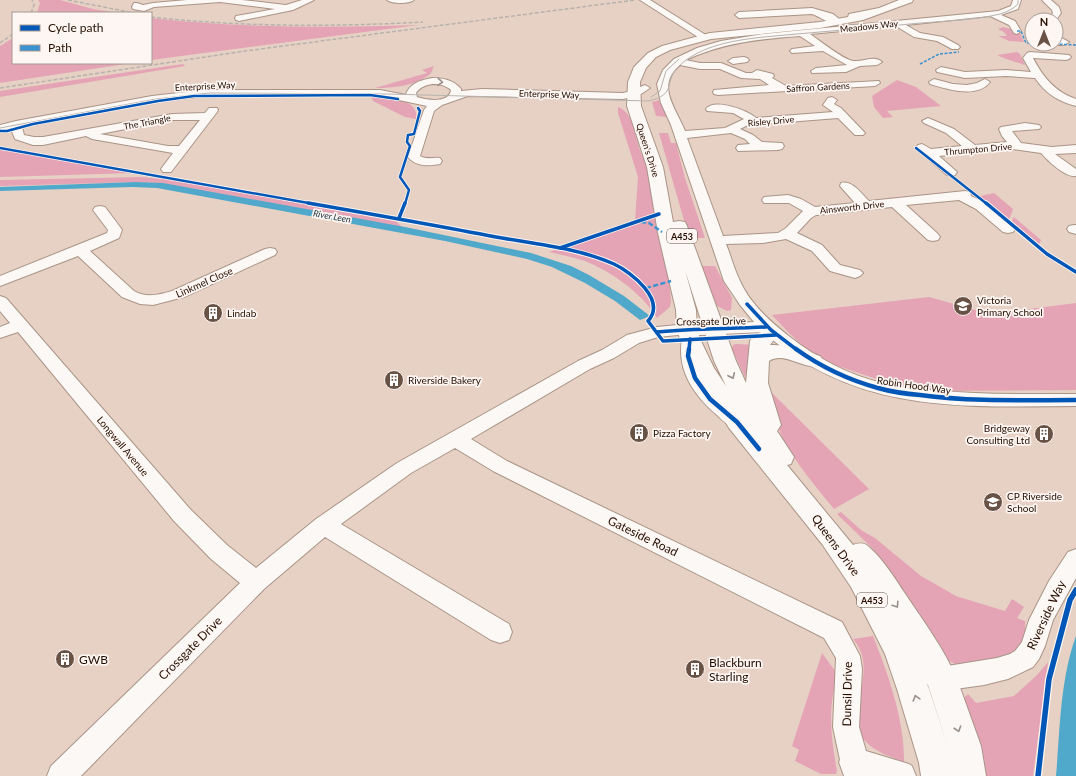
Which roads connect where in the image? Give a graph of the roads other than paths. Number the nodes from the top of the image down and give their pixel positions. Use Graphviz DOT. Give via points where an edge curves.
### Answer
graph roads {
  1 [pos="310,0"];
  2 [pos="392,0"];
  3 [pos="410,0"];
  4 [pos="644,0"];
  5 [pos="908,0"];
  6 [pos="1017,0"];
  7 [pos="1046,0"];
  8 [pos="803,2"];
  9 [pos="137,5"];
  10 [pos="290,8"];
  11 [pos="814,12"];
  12 [pos="1057,12"];
  13 [pos="991,14"];
  14 [pos="739,15"];
  15 [pos="239,18"];
  16 [pos="836,21"];
  17 [pos="897,23"];
  18 [pos="1004,27"];
  19 [pos="802,33"];
  20 [pos="704,38"];
  21 [pos="1064,40"];
  22 [pos="1076,44"];
  23 [pos="955,46"];
  24 [pos="824,48"];
  25 [pos="798,49"];
  26 [pos="1066,57"];
  27 [pos="738,59"];
  28 [pos="870,61"];
  29 [pos="681,62"];
  30 [pos="855,65"];
  31 [pos="721,66"];
  32 [pos="831,70"];
  33 [pos="816,71"];
  34 [pos="1037,75"];
  35 [pos="936,79"];
  36 [pos="875,83"];
  37 [pos="833,86"];
  38 [pos="415,87"];
  39 [pos="455,87"];
  40 [pos="777,88"];
  41 [pos="227,92"];
  42 [pos="718,92"];
  43 [pos="380,93"];
  44 [pos="613,94"];
  45 [pos="452,98"];
  46 [pos="642,98"];
  47 [pos="832,100"];
  48 [pos="1076,103"];
  49 [pos="420,104"];
  50 [pos="710,110"];
  51 [pos="840,115"];
  52 [pos="208,116"];
  53 [pos="928,121"];
  54 [pos="754,122"];
  55 [pos="16,124"];
  56 [pos="1026,125"];
  57 [pos="0,128"];
  58 [pos="731,129"];
  59 [pos="679,130"];
  60 [pos="859,133"];
  61 [pos="86,134"];
  62 [pos="758,146"];
  63 [pos="778,146"];
  64 [pos="1018,146"];
  65 [pos="742,148"];
  66 [pos="182,149"];
  67 [pos="973,149"];
  68 [pos="1076,149"];
  69 [pos="1046,151"];
  70 [pos="436,162"];
  71 [pos="167,169"];
  72 [pos="951,172"];
  73 [pos="1074,173"];
  74 [pos="1057,175"];
  75 [pos="846,186"];
  76 [pos="769,200"];
  77 [pos="896,202"];
  78 [pos="866,206"];
  79 [pos="100,210"];
  80 [pos="813,211"];
  81 [pos="1008,228"];
  82 [pos="786,234"];
  83 [pos="933,237"];
  84 [pos="717,240"];
  85 [pos="81,250"];
  86 [pos="270,252"];
  87 [pos="855,273"];
  88 [pos="0,281"];
  89 [pos="0,301"];
  90 [pos="750,308"];
  91 [pos="19,324"];
  92 [pos="704,329"];
  93 [pos="0,333"];
  94 [pos="769,333"];
  95 [pos="608,354"];
  96 [pos="758,359"];
  97 [pos="813,361"];
  98 [pos="1076,400"];
  99 [pos="455,438"];
  100 [pos="768,448"];
  101 [pos="324,525"];
  102 [pos="1076,559"];
  103 [pos="256,582"];
  104 [pos="833,630"];
  105 [pos="500,632"];
  106 [pos="941,679"];
  107 [pos="930,743"];
  108 [pos="856,769"];
  109 [pos="61,776"];
  110 [pos="902,776"];
  111 [pos="938,776"];
  112 [pos="969,776"];
  1 -- 10 [label="street"];
  2 -- 3 [label="street"];
  4 -- 20 [label="street"];
  5 -- 16 [label="main road" via="863,17"];
  6 -- 13 [label="street, Meadows Way" via="1012,9"];
  7 -- 12 [label="street"];
  8 -- 11 [label="street" via="802,4"];
  9 -- 10 [label="street" via="136,7 144,8 153,5 220,0"];
  10 -- 15 [label="street"];
  11 -- 14 [label="street"];
  11 -- 16 [label="street"];
  13 -- 17 [label="street, Meadows Way"];
  13 -- 18 [label="street" via="1012,22 1016,29"];
  16 -- 20 [label="main road"];
  17 -- 19 [label="street, Meadows Way"];
  17 -- 23 [label="street" via="917,35 940,39"];
  19 -- 20 [label="street, Meadows Way" via="744,39"];
  19 -- 24 [label="street"];
  20 -- 29 [label="street, Meadows Way" via="696,56"];
  20 -- 46 [label="main road" via="662,59 648,74"];
  20 -- 46 [label="main road" via="666,48 648,58 636,73"];
  21 -- 22 [label="street"];
  24 -- 25 [label="street"];
  24 -- 30 [label="street"];
  26 -- 34 [label="street" via="1030,55 1028,58"];
  27 -- 31 [label="street, Saffron Gardens" via="725,62"];
  28 -- 30 [label="street"];
  29 -- 31 [label="street, Saffron Gardens" via="700,66"];
  29 -- 59 [label="street, Meadows Way" via="673,81"];
  30 -- 32 [label="street" via="846,69"];
  31 -- 40 [label="street, Saffron Gardens" via="745,76 764,75"];
  32 -- 33 [label="street"];
  32 -- 37 [label="street" via="823,77"];
  34 -- 35 [label="street" via="979,75 985,82 978,86 958,88"];
  34 -- 48 [label="street" via="1057,96"];
  36 -- 37 [label="street, Saffron Gardens"];
  37 -- 40 [label="street, Saffron Gardens" via="797,90"];
  38 -- 39 [label="street, Enterprise Way, one-way" via="436,82"];
  38 -- 43 [label="street, Enterprise Way"];
  38 -- 49 [label="street" via="411,93"];
  39 -- 44 [label="street, Enterprise Way"];
  39 -- 45 [label="street" via="456,93"];
  40 -- 42 [label="street"];
  41 -- 43 [label="street, Enterprise Way"];
  41 -- 52 [label="street"];
  41 -- 55 [label="street, Enterprise Way" via="152,99"];
  43 -- 49 [label="street, Enterprise Way"];
  44 -- 45 [label="street, Enterprise Way" via="482,92"];
  44 -- 46 [label="street, Enterprise Way"];
  44 -- 46 [label="street" via="627,100"];
  45 -- 49 [label="street, Enterprise Way" via="438,103"];
  46 -- 92 [label="main road, Queen's Drive / A453" via="688,253 688,275"];
  46 -- 92 [label="main road, Queen's Drive / A453" via="667,233"];
  47 -- 51 [label="street" via="828,104"];
  49 -- 70 [label="street" via="414,157 422,162"];
  50 -- 54 [label="street" via="734,109 744,113"];
  51 -- 54 [label="street, Risley Drive"];
  51 -- 60 [label="street"];
  52 -- 61 [label="street, The Triangle" via="172,117"];
  52 -- 66 [label="street"];
  53 -- 67 [label="street" via="948,127"];
  54 -- 58 [label="street, Risley Drive"];
  55 -- 57 [label="street, Enterprise Way"];
  55 -- 61 [label="street, The Triangle" via="19,137 34,141"];
  56 -- 64 [label="street" via="1005,129"];
  58 -- 59 [label="street, Risley Drive"];
  58 -- 62 [label="street" via="752,139"];
  59 -- 84 [label="street, Meadows Way"];
  61 -- 66 [label="street, The Triangle" via="168,150"];
  62 -- 63 [label="street"];
  62 -- 65 [label="street"];
  64 -- 67 [label="street, Thrumpton Drive"];
  64 -- 69 [label="street, Thrumpton Drive"];
  66 -- 71 [label="street"];
  67 -- 72 [label="street, Thrumpton Drive" via="925,150"];
  68 -- 69 [label="street, Thrumpton Drive"];
  69 -- 73 [label="street"];
  73 -- 74 [label="street"];
  75 -- 78 [label="street"];
  76 -- 80 [label="street" via="785,194"];
  77 -- 78 [label="street, Ainsworth Drive"];
  77 -- 81 [label="street, Ainsworth Drive" via="943,194 964,195"];
  77 -- 83 [label="street"];
  78 -- 80 [label="street, Ainsworth Drive"];
  79 -- 85 [label="street" via="116,230 114,235"];
  80 -- 82 [label="street, Ainsworth Drive"];
  82 -- 84 [label="street" via="752,239"];
  82 -- 87 [label="street" via="817,248 828,269"];
  84 -- 90 [label="street, Meadows Way" via="732,281"];
  85 -- 86 [label="street, Linkmel Close" via="128,294 146,300 168,298"];
  85 -- 88 [label="street"];
  89 -- 91 [label="street, Longwall Avenue"];
  90 -- 92 [label="street, Crossgate Drive" via="739,324"];
  90 -- 94 [label="street, Meadows Way"];
  91 -- 93 [label="street"];
  91 -- 103 [label="street, Longwall Avenue" via="47,353 182,515 219,552"];
  92 -- 94 [label="street, Crossgate Drive"];
  92 -- 95 [label="street, Crossgate Drive"];
  92 -- 95 [label="street, Crossgate Drive" via="668,330 633,339"];
  92 -- 100 [label="main road, Queen's Drive / A453, one-way" via="725,361"];
  92 -- 100 [label="main road, Queen's Drive / A453" via="704,369 737,422"];
  94 -- 96 [label="main road" via="760,341"];
  94 -- 97 [label="street, Robin Hood Way"];
  95 -- 99 [label="street, Crossgate Drive"];
  96 -- 97 [label="main road" via="764,354 787,352"];
  96 -- 100 [label="main road" via="757,383"];
  97 -- 98 [label="street, Robin Hood Way" via="874,388 926,396"];
  99 -- 101 [label="street, Crossgate Drive" via="404,468"];
  99 -- 104 [label="street, Gateside Road" via="500,466"];
  100 -- 106 [label="main road, Queens Drive / A453, one-way" via="880,580"];
  107 -- 100 [label="main road, Queens Drive / A453, one-way" via="898,649 861,578"];
  101 -- 103 [label="street, Crossgate Drive"];
  101 -- 105 [label="street"];
  102 -- 106 [label="street, Riverside Way" via="1063,579 1041,622 1033,646 1024,660 1004,668"];
  103 -- 109 [label="street, Crossgate Drive"];
  104 -- 108 [label="street, Dunsil Drive" via="848,656 846,727"];
  106 -- 107 [label="main road, Queens Drive / A453" via="931,682 938,712"];
  106 -- 112 [label="main road, Queens Drive / A453, one-way" via="964,746"];
  107 -- 111 [label="main road, Queens Drive / A453"];
  108 -- 110 [label="street, Dunsil Drive"];
}
